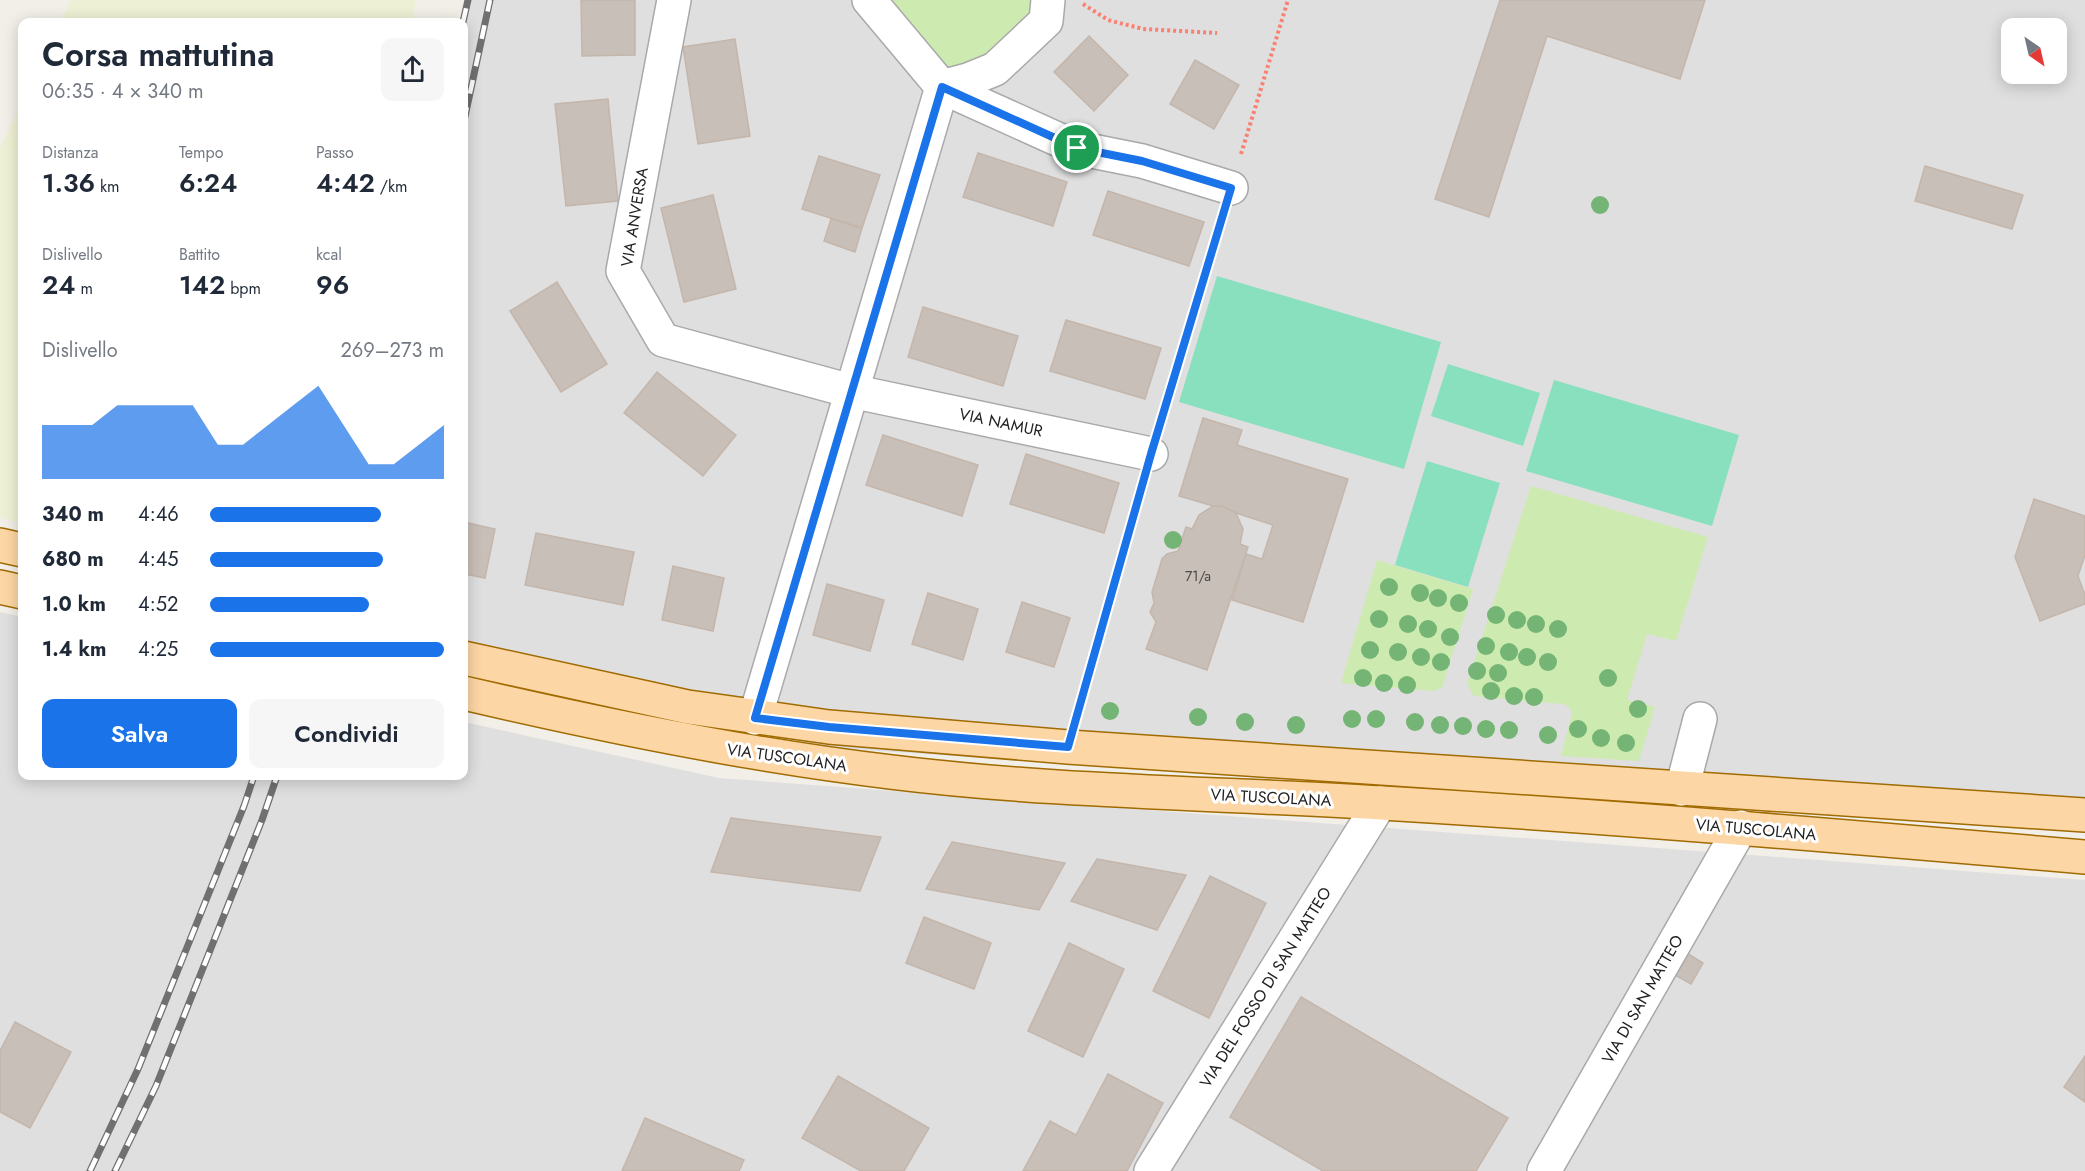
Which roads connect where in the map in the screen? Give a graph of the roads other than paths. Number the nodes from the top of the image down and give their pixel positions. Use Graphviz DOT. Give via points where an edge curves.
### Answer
graph roads {
  1 [pos="674,0"];
  2 [pos="869,0"];
  3 [pos="1063,1"];
  4 [pos="942,87"];
  5 [pos="1231,188"];
  6 [pos="851,391"];
  7 [pos="1151,454"];
  8 [pos="0,545"];
  9 [pos="18,549"];
  10 [pos="0,587"];
  11 [pos="18,591"];
  12 [pos="468,659"];
  13 [pos="468,694"];
  14 [pos="755,718"];
  15 [pos="1700,719"];
  16 [pos="1682,789"];
  17 [pos="1380,803"];
  18 [pos="2085,815"];
  19 [pos="1741,827"];
  20 [pos="2085,857"];
  21 [pos="1151,1171"];
  22 [pos="1544,1171"];
  1 -- 6 [label="street, VIA ANVERSA" via="623,271 663,340"];
  2 -- 4 [label="street"];
  3 -- 4 [label="street" via="995,69"];
  4 -- 5 [label="street" via="1077,148 1142,161"];
  4 -- 6 [label="street"];
  6 -- 7 [label="street, VIA NAMUR"];
  6 -- 14 [label="street"];
  8 -- 9 [label="main road"];
  10 -- 11 [label="main road"];
  12 -- 14 [label="main road, VIA TUSCOLANA"];
  13 -- 17 [label="main road, VIA TUSCOLANA" via="619,729 892,773 1113,790"];
  14 -- 16 [label="main road, VIA TUSCOLANA" via="1068,747"];
  15 -- 16 [label="street"];
  16 -- 18 [label="main road, VIA TUSCOLANA"];
  17 -- 19 [label="main road, VIA TUSCOLANA"];
  17 -- 21 [label="street, VIA DEL FOSSO DI SAN MATTEO"];
  19 -- 20 [label="main road, VIA TUSCOLANA"];
  19 -- 22 [label="street, VIA DI SAN MATTEO"];
}
